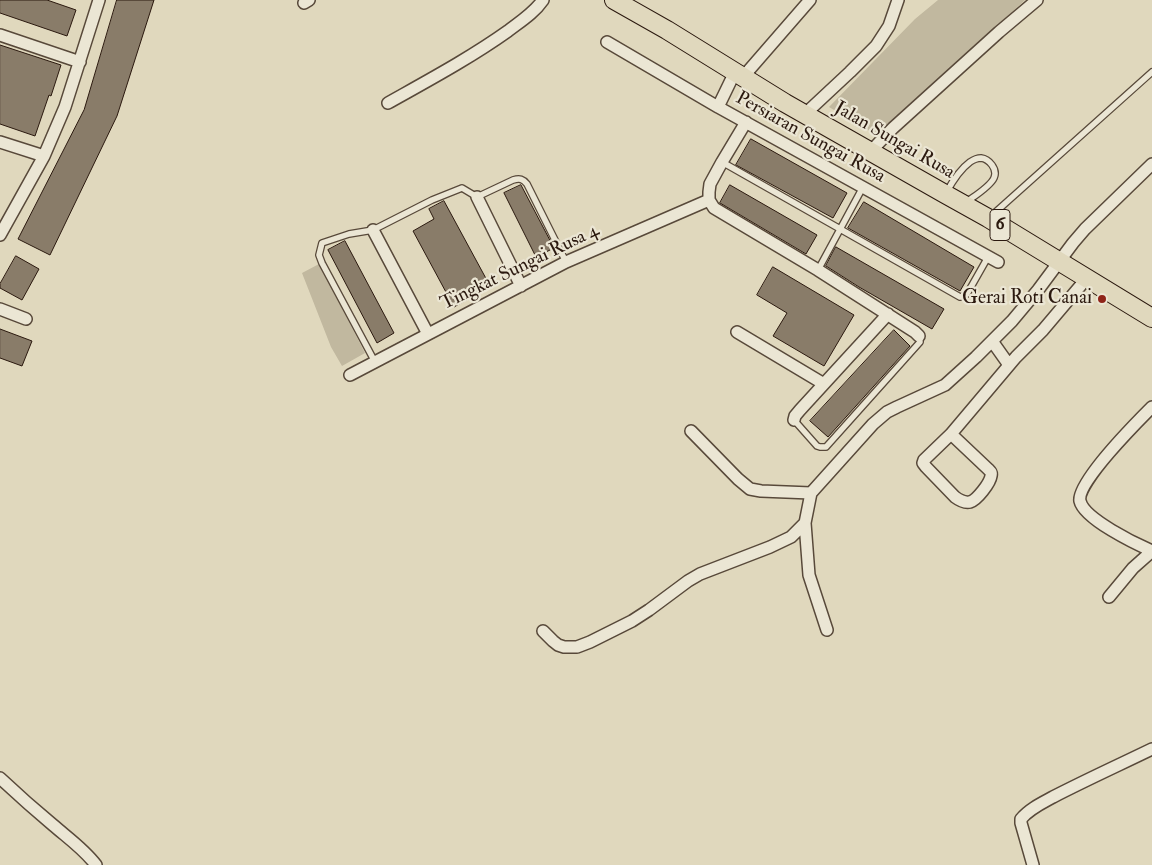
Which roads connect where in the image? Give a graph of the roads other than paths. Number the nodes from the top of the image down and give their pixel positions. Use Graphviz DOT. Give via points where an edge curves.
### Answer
graph roads {
  1 [pos="99,0"];
  2 [pos="543,0"];
  3 [pos="810,0"];
  4 [pos="898,0"];
  5 [pos="1037,0"];
  6 [pos="623,2"];
  7 [pos="0,35"];
  8 [pos="607,42"];
  9 [pos="80,62"];
  10 [pos="1152,72"];
  11 [pos="739,74"];
  12 [pos="388,103"];
  13 [pos="718,107"];
  14 [pos="805,114"];
  15 [pos="746,122"];
  16 [pos="0,142"];
  17 [pos="871,152"];
  18 [pos="44,156"];
  19 [pos="722,162"];
  20 [pos="1152,164"];
  21 [pos="864,187"];
  22 [pos="945,194"];
  23 [pos="477,197"];
  24 [pos="710,200"];
  25 [pos="963,204"];
  26 [pos="988,218"];
  27 [pos="841,228"];
  28 [pos="373,230"];
  29 [pos="0,235"];
  30 [pos="993,259"];
  31 [pos="1059,261"];
  32 [pos="566,262"];
  33 [pos="818,270"];
  34 [pos="1087,278"];
  35 [pos="521,286"];
  36 [pos="0,309"];
  37 [pos="888,314"];
  38 [pos="1152,318"];
  39 [pos="26,320"];
  40 [pos="737,332"];
  41 [pos="428,334"];
  42 [pos="919,336"];
  43 [pos="992,341"];
  44 [pos="375,362"];
  45 [pos="1009,365"];
  46 [pos="350,375"];
  47 [pos="824,384"];
  48 [pos="1152,407"];
  49 [pos="794,420"];
  50 [pos="691,431"];
  51 [pos="951,434"];
  52 [pos="811,492"];
  53 [pos="805,523"];
  54 [pos="1152,551"];
  55 [pos="1109,597"];
  56 [pos="827,630"];
  57 [pos="543,631"];
  58 [pos="1152,749"];
  59 [pos="0,778"];
  60 [pos="96,865"];
  61 [pos="1033,865"];
  1 -- 9 [label="street"];
  2 -- 12 [label="street" via="532,13 494,41"];
  3 -- 11 [label="street"];
  4 -- 14 [label="street" via="889,26 876,46"];
  5 -- 17 [label="street" via="892,128"];
  6 -- 11 [label="main road, Jalan Sungai Rusa / 6"];
  7 -- 9 [label="street"];
  8 -- 13 [label="street, Persiaran Sungai Rusa"];
  9 -- 18 [label="street"];
  10 -- 26 [label="lane"];
  11 -- 13 [label="street"];
  11 -- 14 [label="main road, Jalan Sungai Rusa / 6"];
  13 -- 15 [label="street, Persiaran Sungai Rusa"];
  14 -- 17 [label="main road, Jalan Sungai Rusa / 6"];
  15 -- 19 [label="street"];
  15 -- 21 [label="street, Persiaran Sungai Rusa"];
  16 -- 18 [label="street"];
  17 -- 22 [label="main road, Jalan Sungai Rusa / 6"];
  18 -- 29 [label="street"];
  19 -- 24 [label="street" via="710,184"];
  19 -- 27 [label="lane"];
  20 -- 31 [label="street" via="1085,229"];
  21 -- 27 [label="lane"];
  21 -- 30 [label="street, Persiaran Sungai Rusa"];
  22 -- 25 [label="main road, Jalan Sungai Rusa / 6"];
  22 -- 25 [label="lane" via="970,162 977,158 986,159 996,173 994,179"];
  23 -- 28 [label="lane" via="462,188"];
  23 -- 32 [label="lane" via="514,180 524,180"];
  23 -- 35 [label="street"];
  24 -- 32 [label="street, Tingkat Sungai Rusa 4"];
  24 -- 33 [label="street" via="717,210"];
  25 -- 26 [label="main road, Jalan Sungai Rusa / 6"];
  26 -- 31 [label="main road, Jalan Sungai Rusa / 6"];
  27 -- 30 [label="lane" via="960,297 967,294"];
  27 -- 33 [label="lane"];
  28 -- 41 [label="street"];
  28 -- 44 [label="lane" via="322,243 319,255"];
  31 -- 34 [label="main road, Jalan Sungai Rusa / 6"];
  31 -- 43 [label="street" via="1038,290"];
  32 -- 35 [label="street, Tingkat Sungai Rusa 4"];
  33 -- 37 [label="street"];
  34 -- 38 [label="main road, Jalan Sungai Rusa / 6"];
  34 -- 45 [label="street"];
  35 -- 41 [label="street, Tingkat Sungai Rusa 4"];
  36 -- 39 [label="street"];
  37 -- 42 [label="street"];
  37 -- 47 [label="street"];
  40 -- 47 [label="street"];
  41 -- 44 [label="street, Tingkat Sungai Rusa 4"];
  42 -- 49 [label="lane" via="920,342 826,447 817,446"];
  43 -- 45 [label="street"];
  43 -- 52 [label="street" via="945,384 887,412"];
  44 -- 46 [label="street, Tingkat Sungai Rusa 4"];
  45 -- 51 [label="street"];
  47 -- 49 [label="street"];
  48 -- 54 [label="street" via="1090,476 1080,498 1088,514"];
  50 -- 52 [label="street" via="750,488"];
  51 -- 51 [label="street" via="991,472 988,484 971,502 954,497 924,463 926,457"];
  52 -- 53 [label="street"];
  53 -- 56 [label="street" via="809,575"];
  53 -- 57 [label="street" via="791,537 777,544 700,574 643,614 590,642 564,647"];
  54 -- 55 [label="street"];
  58 -- 61 [label="street" via="1080,783 1024,815 1021,822"];
  59 -- 60 [label="street"];
}
